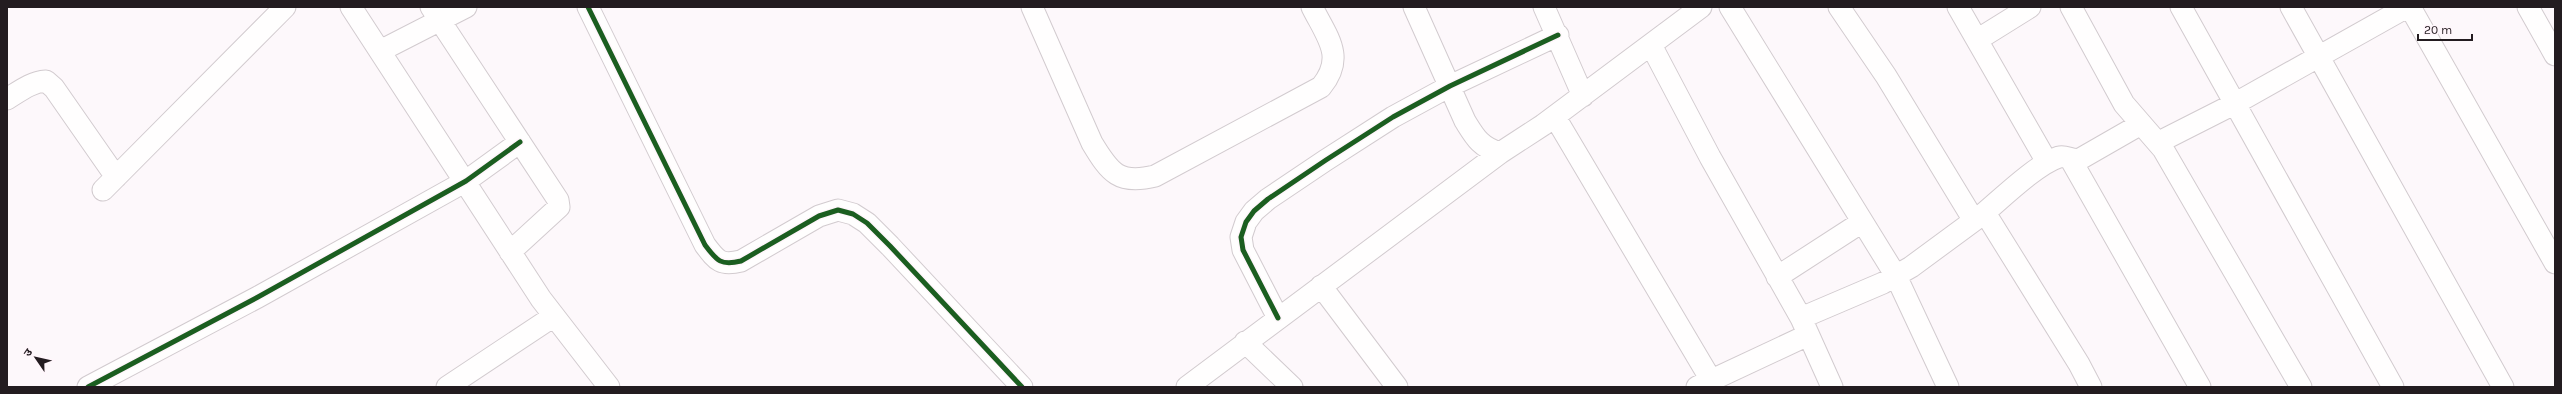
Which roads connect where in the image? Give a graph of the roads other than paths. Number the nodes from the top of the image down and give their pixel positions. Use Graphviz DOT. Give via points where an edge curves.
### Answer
graph roads {
  1 [pos="285,7"];
  2 [pos="352,7"];
  3 [pos="466,7"];
  4 [pos="588,7"];
  5 [pos="1032,7"];
  6 [pos="1312,7"];
  7 [pos="1414,7"];
  8 [pos="1544,7"];
  9 [pos="1730,7"];
  10 [pos="1839,7"];
  11 [pos="1958,7"];
  12 [pos="2030,7"];
  13 [pos="2071,7"];
  14 [pos="2181,7"];
  15 [pos="2291,7"];
  16 [pos="2407,7"];
  17 [pos="2410,7"];
  18 [pos="2528,7"];
  19 [pos="1695,9"];
  20 [pos="435,14"];
  21 [pos="1558,35"];
  22 [pos="1977,40"];
  23 [pos="1651,45"];
  24 [pos="380,51"];
  25 [pos="2555,55"];
  26 [pos="2319,56"];
  27 [pos="1450,86"];
  28 [pos="1583,96"];
  29 [pos="7,99"];
  30 [pos="2236,103"];
  31 [pos="1555,117"];
  32 [pos="2141,124"];
  33 [pos="2157,140"];
  34 [pos="520,142"];
  35 [pos="1500,153"];
  36 [pos="2071,160"];
  37 [pos="2047,162"];
  38 [pos="466,181"];
  39 [pos="1978,216"];
  40 [pos="1862,222"];
  41 [pos="510,252"];
  42 [pos="2555,263"];
  43 [pos="1896,276"];
  44 [pos="1777,277"];
  45 [pos="1321,286"];
  46 [pos="554,316"];
  47 [pos="1278,318"];
  48 [pos="1804,326"];
  49 [pos="1245,342"];
  50 [pos="1704,383"];
  51 [pos="458,384"];
  52 [pos="88,387"];
  53 [pos="609,387"];
  54 [pos="1022,387"];
  55 [pos="1187,387"];
  56 [pos="1292,387"];
  57 [pos="1397,387"];
  58 [pos="1832,387"];
  59 [pos="1948,387"];
  60 [pos="2090,387"];
  61 [pos="2200,387"];
  62 [pos="2301,387"];
  63 [pos="2393,387"];
  64 [pos="2503,387"];
  1 -- 29 [label="street" via="110,184 54,88 46,81 25,87"];
  2 -- 24 [label="street"];
  3 -- 20 [label="street"];
  4 -- 54 [label="street" via="705,245 715,259 728,264 741,260 819,216 838,210 853,214 867,223 890,246"];
  5 -- 6 [label="street" via="1092,143 1105,164 1120,176 1136,181 1155,176 1321,87 1331,74 1334,57"];
  7 -- 27 [label="street"];
  8 -- 21 [label="street"];
  9 -- 40 [label="street"];
  10 -- 39 [label="street"];
  11 -- 22 [label="street"];
  12 -- 22 [label="street"];
  13 -- 32 [label="street" via="2124,104"];
  14 -- 30 [label="street"];
  15 -- 26 [label="street"];
  16 -- 26 [label="street"];
  17 -- 42 [label="street"];
  18 -- 25 [label="street"];
  19 -- 23 [label="street"];
  20 -- 24 [label="street"];
  20 -- 34 [label="street"];
  21 -- 27 [label="street"];
  21 -- 28 [label="street"];
  22 -- 37 [label="street"];
  23 -- 28 [label="street"];
  23 -- 44 [label="street"];
  24 -- 38 [label="street"];
  26 -- 30 [label="street"];
  26 -- 64 [label="street"];
  27 -- 35 [label="street" via="1465,121 1476,138 1487,149"];
  27 -- 47 [label="street" via="1326,160 1254,211 1246,222 1241,237 1243,250"];
  28 -- 31 [label="street"];
  30 -- 33 [label="street" via="2162,141"];
  30 -- 63 [label="street"];
  31 -- 35 [label="street"];
  31 -- 50 [label="street"];
  32 -- 33 [label="street"];
  32 -- 36 [label="street" via="2080,159"];
  33 -- 62 [label="street"];
  34 -- 38 [label="street"];
  34 -- 41 [label="street" via="554,193 559,207"];
  35 -- 45 [label="street"];
  36 -- 37 [label="street" via="2061,156"];
  36 -- 61 [label="street"];
  37 -- 39 [label="street"];
  38 -- 41 [label="street"];
  38 -- 52 [label="street" via="246,304"];
  39 -- 43 [label="street"];
  39 -- 60 [label="street" via="2079,364"];
  40 -- 43 [label="street"];
  40 -- 44 [label="street"];
  41 -- 46 [label="street"];
  43 -- 48 [label="street"];
  43 -- 59 [label="street"];
  44 -- 48 [label="street"];
  45 -- 47 [label="street"];
  45 -- 57 [label="street"];
  46 -- 51 [label="street"];
  46 -- 53 [label="street"];
  47 -- 49 [label="street"];
  48 -- 50 [label="street"];
  48 -- 58 [label="street"];
  49 -- 55 [label="street"];
  49 -- 56 [label="street"];
}
